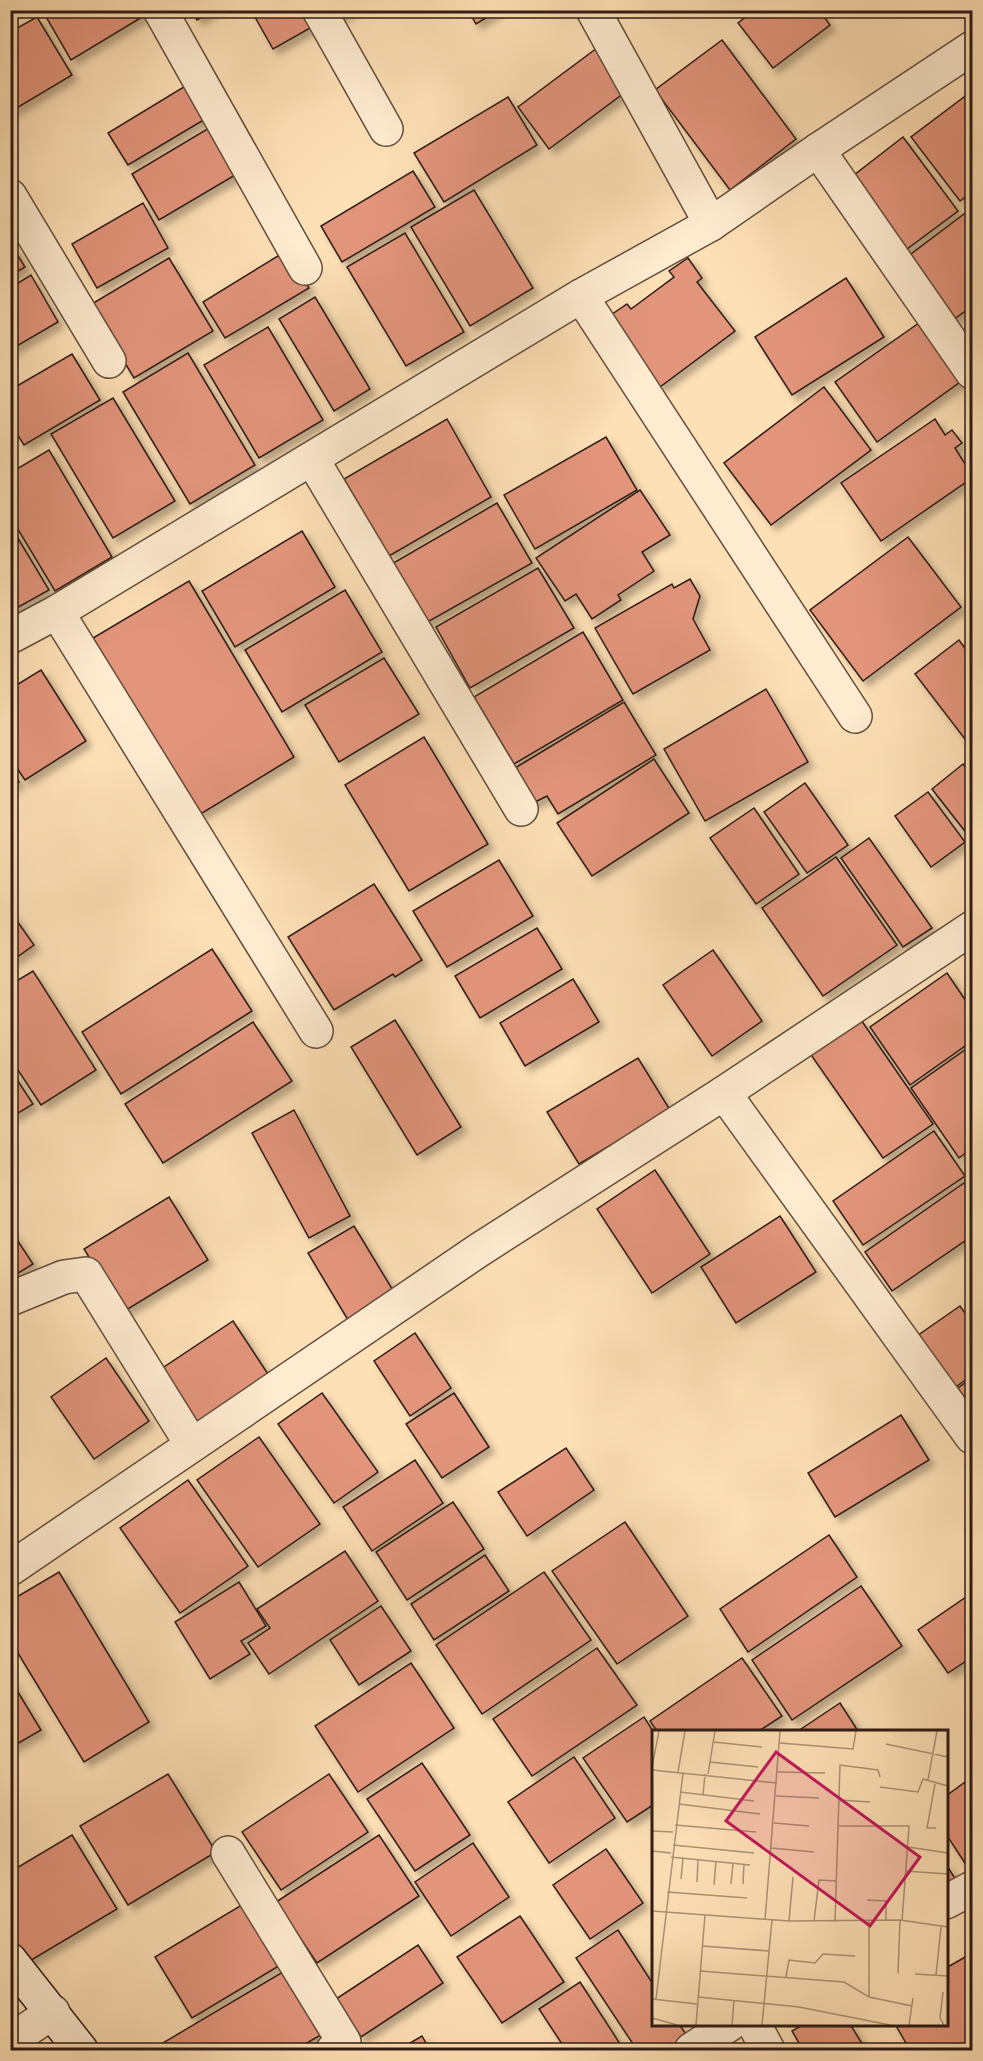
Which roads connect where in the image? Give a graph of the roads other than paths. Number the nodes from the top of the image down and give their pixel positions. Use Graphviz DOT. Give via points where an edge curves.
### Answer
graph roads {
  1 [pos="160,10"];
  2 [pos="319,10"];
  3 [pos="593,10"];
  4 [pos="972,48"];
  5 [pos="386,129"];
  6 [pos="818,150"];
  7 [pos="10,196"];
  8 [pos="711,224"];
  9 [pos="305,268"];
  10 [pos="581,296"];
  11 [pos="109,361"];
  12 [pos="972,372"];
  13 [pos="312,459"];
  14 [pos="57,612"];
  15 [pos="10,637"];
  16 [pos="855,716"];
  17 [pos="521,809"];
  18 [pos="972,928"];
  19 [pos="316,1031"];
  20 [pos="724,1093"];
  21 [pos="10,1299"];
  22 [pos="972,1437"];
  23 [pos="192,1445"];
  24 [pos="10,1569"];
  25 [pos="228,1853"];
  26 [pos="972,1888"];
  27 [pos="947,1901"];
  28 [pos="10,1960"];
  29 [pos="53,2012"];
  30 [pos="728,2025"];
  31 [pos="755,2025"];
  32 [pos="10,2041"];
  33 [pos="81,2050"];
  34 [pos="333,2050"];
  35 [pos="691,2050"];
  36 [pos="768,2050"];
  1 -- 9 [label="street"];
  2 -- 5 [label="street"];
  3 -- 8 [label="street"];
  4 -- 6 [label="street"];
  6 -- 8 [label="street"];
  6 -- 12 [label="street"];
  7 -- 11 [label="street"];
  8 -- 10 [label="street"];
  10 -- 13 [label="street"];
  10 -- 16 [label="street"];
  13 -- 14 [label="street"];
  13 -- 17 [label="street"];
  14 -- 15 [label="street"];
  14 -- 19 [label="street"];
  18 -- 20 [label="street"];
  20 -- 22 [label="street"];
  20 -- 23 [label="street" via="479,1250"];
  21 -- 23 [label="street" via="64,1277 86,1274"];
  23 -- 24 [label="street"];
  25 -- 34 [label="street" via="345,2042"];
  26 -- 27 [label="street"];
  28 -- 29 [label="street"];
  29 -- 32 [label="street"];
  29 -- 33 [label="street"];
  30 -- 35 [label="street"];
  31 -- 36 [label="street"];
}
